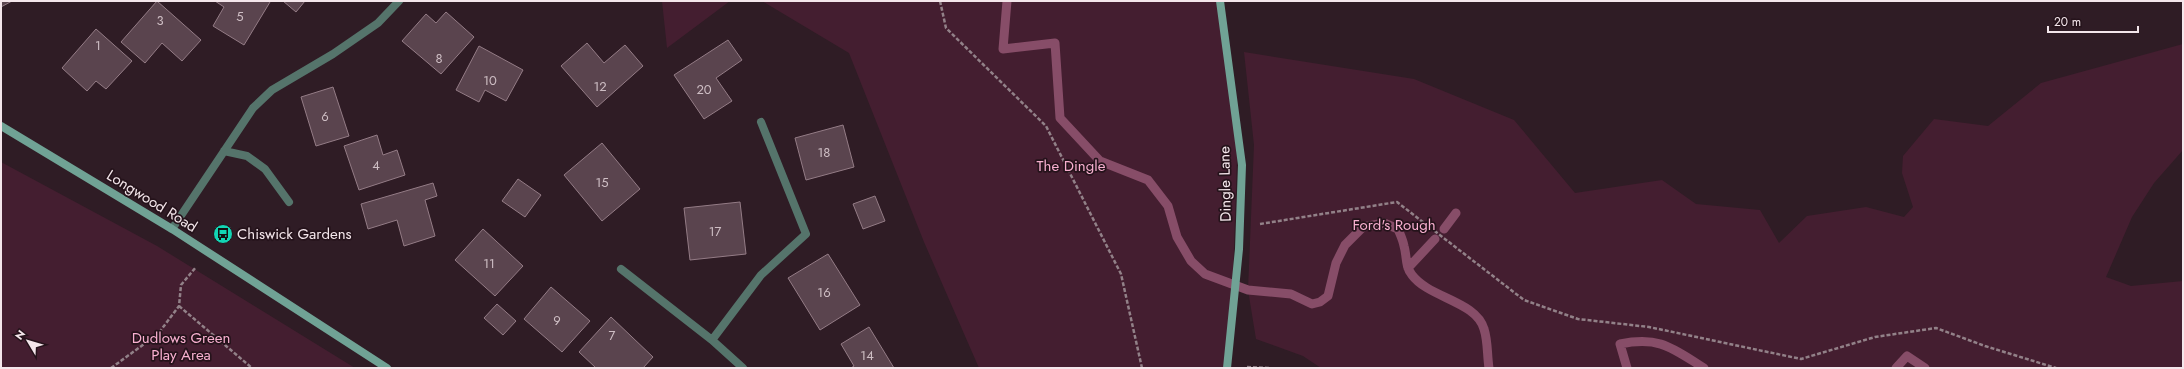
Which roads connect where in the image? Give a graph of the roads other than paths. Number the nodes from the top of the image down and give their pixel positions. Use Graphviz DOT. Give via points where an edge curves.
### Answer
graph roads {
  1 [pos="399,1"];
  2 [pos="1220,1"];
  3 [pos="761,122"];
  4 [pos="1,126"];
  5 [pos="224,151"];
  6 [pos="289,202"];
  7 [pos="172,228"];
  8 [pos="621,269"];
  9 [pos="712,340"];
  10 [pos="387,368"];
  11 [pos="743,368"];
  12 [pos="1227,368"];
  1 -- 5 [label="street" via="378,23 333,54 272,90 253,108"];
  2 -- 12 [label="street, Dingle Lane" via="1242,165 1239,249"];
  3 -- 9 [label="street" via="806,234 761,275"];
  4 -- 7 [label="street, Longwood Road"];
  5 -- 6 [label="street" via="247,156 265,169"];
  5 -- 7 [label="street"];
  7 -- 10 [label="street, Longwood Road"];
  8 -- 9 [label="street"];
  9 -- 11 [label="street"];
}
